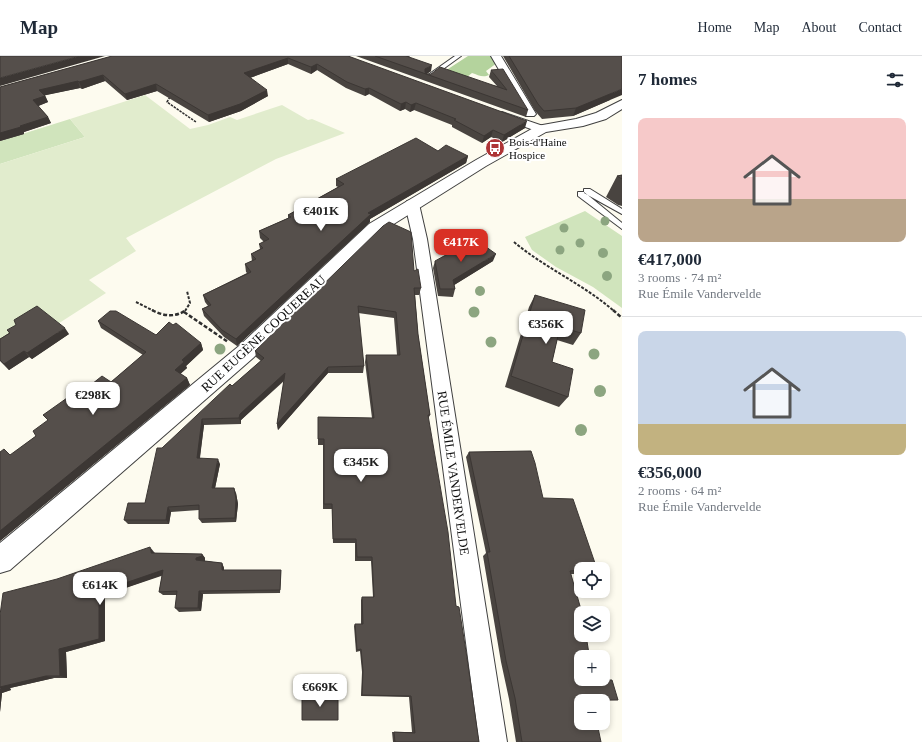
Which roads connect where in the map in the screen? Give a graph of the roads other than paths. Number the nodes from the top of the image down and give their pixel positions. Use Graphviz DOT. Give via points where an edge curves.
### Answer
graph roads {
  1 [pos="458,56"];
  2 [pos="496,56"];
  3 [pos="427,78"];
  4 [pos="622,104"];
  5 [pos="493,111"];
  6 [pos="542,129"];
  7 [pos="412,204"];
  8 [pos="622,212"];
  9 [pos="622,227"];
  10 [pos="0,560"];
  11 [pos="493,742"];
  1 -- 3 [label="lane"];
  2 -- 6 [label="street" via="528,113"];
  4 -- 6 [label="street" via="601,116"];
  5 -- 6 [label="street"];
  6 -- 7 [label="street, RUE EUGÈNE COQUEREAU"];
  7 -- 10 [label="street, RUE EUGÈNE COQUEREAU" via="375,228 246,352"];
  7 -- 11 [label="street, RUE ÉMILE VANDERVELDE" via="421,246"];
  8 -- 9 [label="lane" via="584,192"];
}
